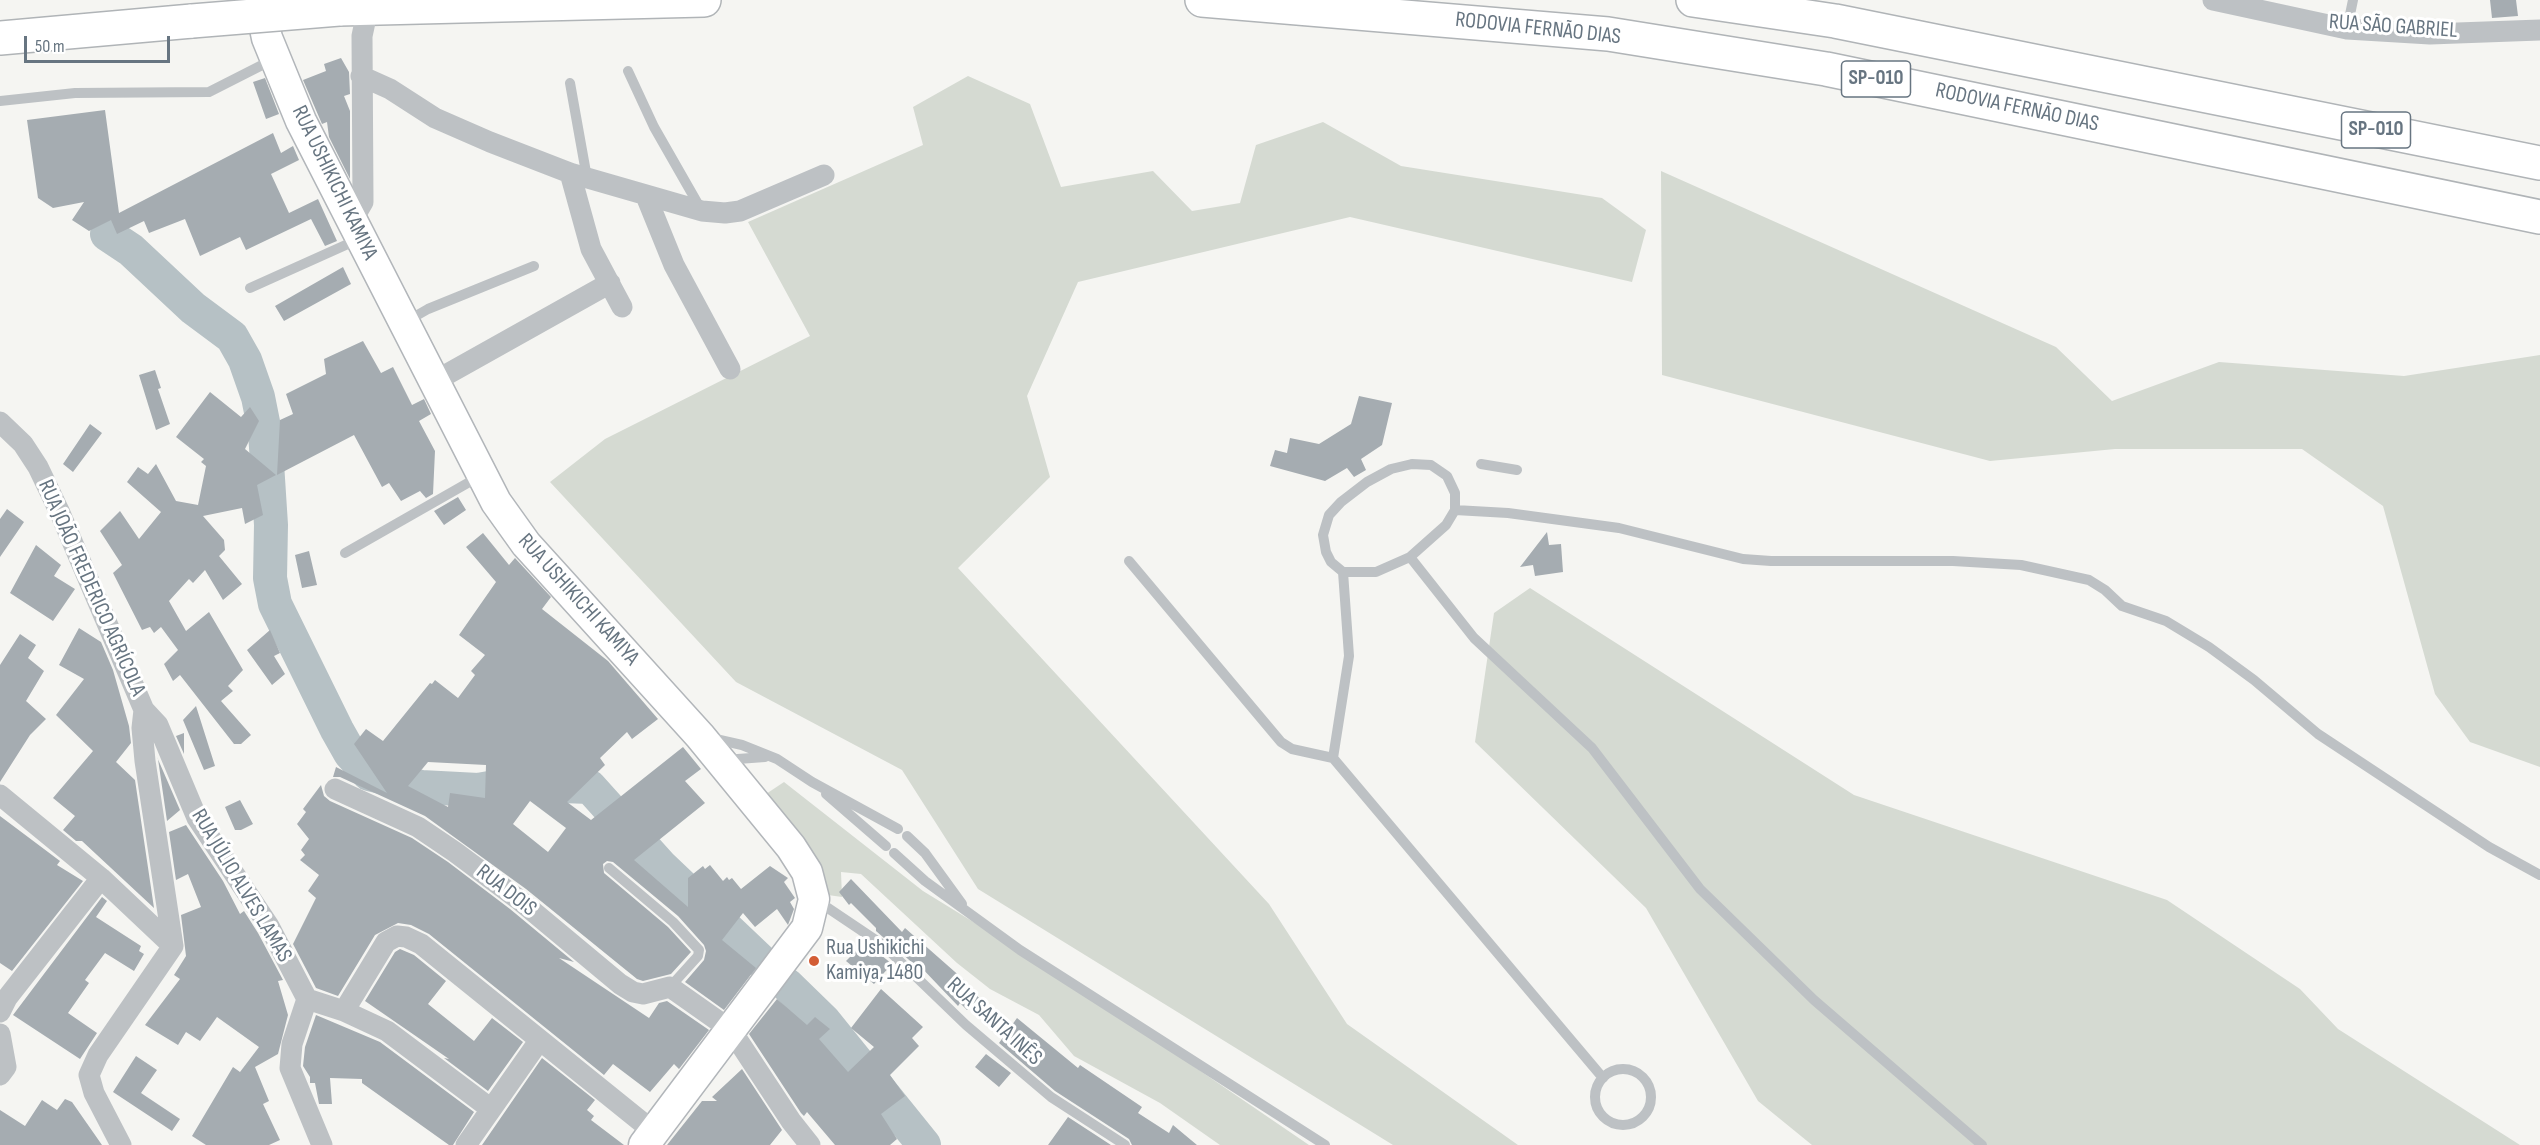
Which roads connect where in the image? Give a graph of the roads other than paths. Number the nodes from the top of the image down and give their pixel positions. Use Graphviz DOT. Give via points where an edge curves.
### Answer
graph roads {
  1 [pos="259,0"];
  2 [pos="704,0"];
  3 [pos="1203,0"];
  4 [pos="1693,0"];
  5 [pos="2213,0"];
  6 [pos="2353,0"];
  7 [pos="354,8"];
  8 [pos="1838,10"];
  9 [pos="2347,29"];
  10 [pos="2540,30"];
  11 [pos="0,38"];
  12 [pos="274,58"];
  13 [pos="628,71"];
  14 [pos="362,76"];
  15 [pos="570,83"];
  16 [pos="0,101"];
  17 [pos="2540,164"];
  18 [pos="579,175"];
  19 [pos="824,175"];
  20 [pos="646,196"];
  21 [pos="702,211"];
  22 [pos="2540,218"];
  23 [pos="356,230"];
  24 [pos="534,266"];
  25 [pos="610,283"];
  26 [pos="250,288"];
  27 [pos="622,307"];
  28 [pos="404,323"];
  29 [pos="730,369"];
  30 [pos="435,381"];
  31 [pos="0,422"];
  32 [pos="1481,464"];
  33 [pos="1517,470"];
  34 [pos="481,475"];
  35 [pos="1455,510"];
  36 [pos="345,553"];
  37 [pos="1410,557"];
  38 [pos="1129,561"];
  39 [pos="1343,572"];
  40 [pos="144,710"];
  41 [pos="700,736"];
  42 [pos="1333,758"];
  43 [pos="777,759"];
  44 [pos="721,762"];
  45 [pos="812,782"];
  46 [pos="335,789"];
  47 [pos="0,795"];
  48 [pos="609,868"];
  49 [pos="2540,875"];
  50 [pos="101,878"];
  51 [pos="814,899"];
  52 [pos="964,907"];
  53 [pos="173,946"];
  54 [pos="670,987"];
  55 [pos="307,999"];
  56 [pos="344,1011"];
  57 [pos="0,1012"];
  58 [pos="731,1030"];
  59 [pos="0,1034"];
  60 [pos="539,1041"];
  61 [pos="3,1071"];
  62 [pos="1603,1078"];
  63 [pos="490,1109"];
  64 [pos="649,1138"];
  65 [pos="121,1145"];
  66 [pos="322,1145"];
  67 [pos="466,1145"];
  68 [pos="810,1145"];
  69 [pos="1125,1145"];
  70 [pos="1325,1145"];
  71 [pos="1982,1145"];
  1 -- 12 [label="main road, RUA USHIKICHI KAMIYA"];
  2 -- 7 [label="highway"];
  3 -- 22 [label="highway, RODOVIA FERNÃO DIAS / SP-010" via="1608,34 1826,69"];
  4 -- 8 [label="highway, SP-010"];
  5 -- 9 [label="street, RUA SÃO GABRIEL"];
  6 -- 9 [label="lane"];
  7 -- 11 [label="highway, bridge"];
  7 -- 14 [label="street" via="362,36"];
  8 -- 17 [label="highway, SP-010"];
  9 -- 10 [label="street, RUA SÃO GABRIEL" via="2430,34"];
  12 -- 16 [label="lane" via="209,92 75,93"];
  12 -- 23 [label="main road, RUA USHIKICHI KAMIYA"];
  13 -- 21 [label="lane" via="654,127"];
  14 -- 18 [label="street" via="435,118"];
  14 -- 23 [label="street" via="363,202"];
  15 -- 18 [label="lane"];
  18 -- 20 [label="street"];
  18 -- 25 [label="street" via="585,234"];
  19 -- 21 [label="street" via="740,211"];
  20 -- 21 [label="street"];
  20 -- 29 [label="street" via="674,266"];
  23 -- 26 [label="lane"];
  23 -- 28 [label="main road, RUA USHIKICHI KAMIYA"];
  24 -- 28 [label="lane" via="428,309"];
  25 -- 27 [label="street"];
  25 -- 30 [label="street"];
  28 -- 30 [label="main road, RUA USHIKICHI KAMIYA"];
  30 -- 34 [label="main road, RUA USHIKICHI KAMIYA"];
  31 -- 40 [label="street, RUA JOÃO FREDERICO AGRÍCOLA" via="23,444 38,467"];
  32 -- 33 [label="lane"];
  34 -- 36 [label="lane"];
  34 -- 41 [label="main road, RUA USHIKICHI KAMIYA" via="526,544"];
  35 -- 37 [label="lane" via="1446,525"];
  35 -- 39 [label="lane" via="1455,493 1447,476 1431,465 1391,469 1367,482 1329,515 1323,535 1331,562"];
  35 -- 49 [label="lane" via="1619,528 1743,559 2021,565 2089,580 2122,606 2166,621 2209,647 2318,734 2489,847"];
  37 -- 39 [label="lane" via="1376,572"];
  37 -- 71 [label="lane" via="1474,638 1592,748 1700,889 1814,1000"];
  38 -- 42 [label="lane" via="1281,742 1292,749"];
  39 -- 42 [label="lane" via="1349,656"];
  40 -- 53 [label="street, RUA JOÃO FREDERICO AGRÍCOLA" via="145,762"];
  40 -- 55 [label="street, RUA JÚLIO ALVES LAMAS" via="158,725 197,818 268,926"];
  41 -- 43 [label="lane" via="742,745"];
  41 -- 44 [label="main road, RUA USHIKICHI KAMIYA"];
  42 -- 62 [label="lane"];
  43 -- 44 [label="lane" via="745,757"];
  43 -- 45 [label="lane"];
  44 -- 51 [label="main road, RUA USHIKICHI KAMIYA" via="791,847 807,872"];
  45 -- 52 [label="lane" via="925,881"];
  45 -- 52 [label="lane" via="903,833 931,860"];
  46 -- 54 [label="street, RUA DOIS" via="417,827 455,852 633,992 643,994"];
  47 -- 50 [label="street"];
  48 -- 54 [label="lane" via="673,922 699,950"];
  50 -- 53 [label="street"];
  50 -- 57 [label="street"];
  51 -- 58 [label="main road, RUA USHIKICHI KAMIYA" via="807,928"];
  51 -- 69 [label="lane, RUA SANTA INÊS" via="883,945 1041,1090"];
  52 -- 70 [label="lane" via="1020,950"];
  53 -- 65 [label="street" via="98,1055 89,1075"];
  54 -- 58 [label="street"];
  55 -- 56 [label="street"];
  55 -- 66 [label="street" via="292,1044 290,1068"];
  56 -- 60 [label="street" via="386,942 397,936 406,937 421,944"];
  56 -- 63 [label="street" via="387,1031"];
  58 -- 64 [label="main road, RUA USHIKICHI KAMIYA"];
  58 -- 68 [label="street"];
  59 -- 61 [label="street"];
  60 -- 63 [label="street"];
  60 -- 64 [label="street"];
  62 -- 62 [label="lane" via="1596,1104 1606,1119 1631,1124 1646,1114 1650,1106 1649,1087 1637,1073 1619,1070"];
  63 -- 67 [label="street"];
}
